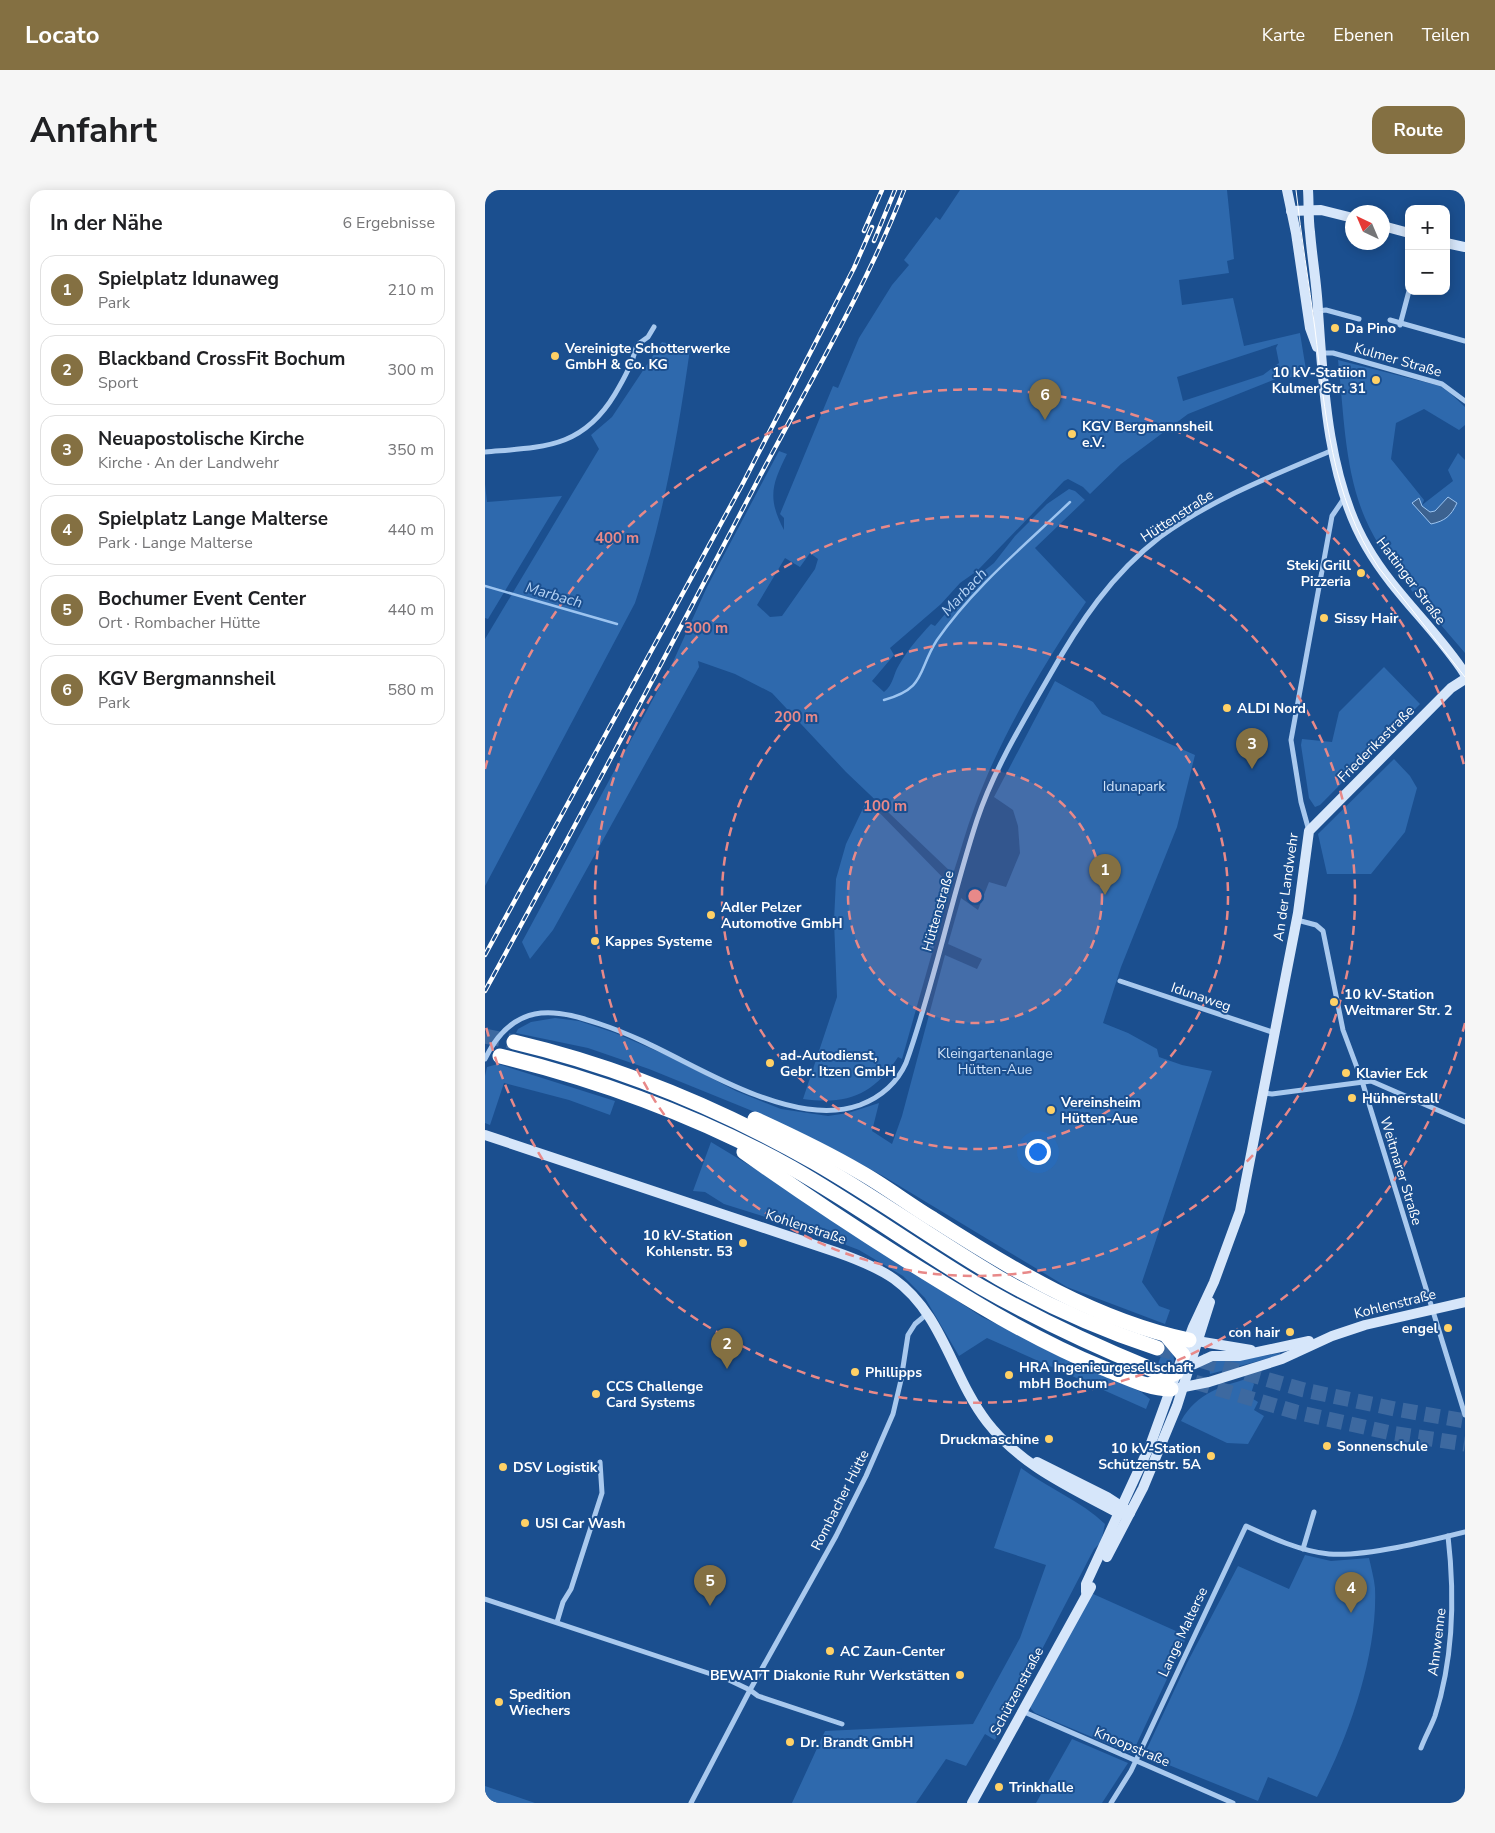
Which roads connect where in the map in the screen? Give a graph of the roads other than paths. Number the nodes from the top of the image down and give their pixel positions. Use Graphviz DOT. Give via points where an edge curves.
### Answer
graph roads {
  1 [pos="1287,190"];
  2 [pos="1308,190"];
  3 [pos="1309,209"];
  4 [pos="1291,212"];
  5 [pos="1345,216"];
  6 [pos="1390,228"];
  7 [pos="1405,232"];
  8 [pos="1450,244"];
  9 [pos="1465,248"];
  10 [pos="1408,295"];
  11 [pos="1313,312"];
  12 [pos="1359,319"];
  13 [pos="1390,320"];
  14 [pos="1400,325"];
  15 [pos="654,327"];
  16 [pos="1465,341"];
  17 [pos="1319,353"];
  18 [pos="1465,402"];
  19 [pos="1334,450"];
  20 [pos="485,452"];
  21 [pos="1345,497"];
  22 [pos="1465,674"];
  23 [pos="1465,679"];
  24 [pos="1309,831"];
  25 [pos="1297,920"];
  26 [pos="1120,981"];
  27 [pos="1275,1033"];
  28 [pos="514,1042"];
  29 [pos="500,1056"];
  30 [pos="485,1059"];
  31 [pos="1362,1081"];
  32 [pos="1264,1093"];
  33 [pos="687,1097"];
  34 [pos="1465,1122"];
  35 [pos="706,1125"];
  36 [pos="485,1135"];
  37 [pos="1465,1302"];
  38 [pos="1431,1309"];
  39 [pos="927,1314"];
  40 [pos="1165,1335"];
  41 [pos="1332,1336"];
  42 [pos="1193,1341"];
  43 [pos="1157,1348"];
  44 [pos="1272,1350"];
  45 [pos="1187,1360"];
  46 [pos="1151,1369"];
  47 [pos="1209,1382"];
  48 [pos="1177,1383"];
  49 [pos="1465,1415"];
  50 [pos="600,1462"];
  51 [pos="1125,1511"];
  52 [pos="1314,1512"];
  53 [pos="1465,1532"];
  54 [pos="1448,1536"];
  55 [pos="1303,1549"];
  56 [pos="485,1599"];
  57 [pos="557,1622"];
  58 [pos="750,1690"];
  59 [pos="1022,1711"];
  60 [pos="842,1724"];
  61 [pos="1421,1748"];
  62 [pos="1135,1761"];
  63 [pos="1216,1800"];
  64 [pos="691,1803"];
  65 [pos="972,1803"];
  66 [pos="1111,1803"];
  67 [pos="1233,1803"];
  1 -- 4 [label="street, Hattinger Straße"];
  2 -- 3 [label="street, Hattinger Straße"];
  3 -- 4 [label="street"];
  3 -- 5 [label="street"];
  3 -- 11 [label="street, Hattinger Straße"];
  4 -- 11 [label="street, Hattinger Straße"];
  6 -- 7 [label="street"];
  8 -- 9 [label="street"];
  10 -- 14 [label="street"];
  11 -- 12 [label="street" via="1326,310"];
  11 -- 17 [label="street, Hattinger Straße"];
  13 -- 14 [label="street"];
  14 -- 16 [label="street"];
  15 -- 20 [label="street" via="648,337 637,345 632,366 608,406 592,425 561,442"];
  17 -- 18 [label="street, Kulmer Straße" via="1333,353 1428,379 1449,388"];
  17 -- 19 [label="street, Hattinger Straße"];
  19 -- 21 [label="street, Hattinger Straße"];
  19 -- 30 [label="street, Hüttenstraße" via="1232,494 1162,536 1122,572 1079,625 990,787 956,887 907,1063 879,1096 851,1108 833,1110 786,1104 730,1084 633,1035 573,1015 541,1013 516,1021 502,1032"];
  21 -- 22 [label="street, Hattinger Straße" via="1363,540 1378,564"];
  21 -- 24 [label="street, An der Landwehr" via="1331,521 1291,740"];
  23 -- 24 [label="street, Friederikastraße" via="1451,688"];
  24 -- 25 [label="street, An der Landwehr"];
  25 -- 27 [label="street, An der Landwehr"];
  25 -- 31 [label="street, Weitmarer Straße" via="1316,925 1323,931 1343,1030"];
  26 -- 27 [label="street, Idunaweg"];
  27 -- 32 [label="street, An der Landwehr"];
  28 -- 33 [label="highway" via="603,1066"];
  29 -- 35 [label="highway" via="605,1085"];
  31 -- 32 [label="street"];
  31 -- 34 [label="street" via="1371,1081"];
  31 -- 38 [label="street, Weitmarer Straße"];
  32 -- 42 [label="street, An der Landwehr" via="1245,1195"];
  33 -- 40 [label="highway" via="744,1114 788,1134 861,1172 1031,1277 1108,1314"];
  33 -- 43 [label="highway" via="816,1163 1001,1279 1103,1329"];
  35 -- 46 [label="highway" via="792,1168 980,1286 1072,1335"];
  35 -- 48 [label="highway" via="851,1226 954,1291 1060,1349 1149,1385"];
  36 -- 39 [label="street, Kohlenstraße" via="862,1262 896,1280"];
  37 -- 38 [label="street, Kohlenstraße"];
  38 -- 41 [label="street, Kohlenstraße"];
  38 -- 49 [label="street, Weitmarer Straße"];
  39 -- 51 [label="street, Kohlenstraße" via="974,1402 987,1422 1009,1445 1062,1484"];
  39 -- 58 [label="street, Rombacher Hütte" via="908,1335 893,1414 866,1476"];
  40 -- 42 [label="highway"];
  40 -- 45 [label="highway"];
  41 -- 44 [label="street, Kohlenstraße"];
  41 -- 47 [label="street, Kohlenstraße" via="1282,1359"];
  42 -- 44 [label="street, Kohlenstraße"];
  42 -- 45 [label="street, An der Landwehr"];
  44 -- 45 [label="street, Kohlenstraße"];
  45 -- 47 [label="street" via="1198,1375"];
  45 -- 48 [label="street, An der Landwehr"];
  45 -- 48 [label="street, An der Landwehr"];
  47 -- 48 [label="street, Kohlenstraße"];
  48 -- 51 [label="street, Schützenstraße"];
  50 -- 57 [label="street" via="602,1493"];
  51 -- 59 [label="street, Schützenstraße" via="1091,1586"];
  52 -- 55 [label="street"];
  53 -- 54 [label="street, Lange Malterse"];
  54 -- 55 [label="street, Lange Malterse" via="1345,1554"];
  54 -- 61 [label="street, Ahnwenne" via="1453,1596 1450,1646 1441,1696"];
  55 -- 62 [label="street, Lange Malterse" via="1246,1526"];
  56 -- 57 [label="street"];
  57 -- 58 [label="street"];
  58 -- 60 [label="street" via="758,1696"];
  58 -- 64 [label="street, Rombacher Hütte"];
  59 -- 62 [label="street, Knoopstraße"];
  59 -- 65 [label="street, Schützenstraße"];
  62 -- 63 [label="street, Knoopstraße"];
  62 -- 66 [label="street, Lange Malterse"];
  63 -- 67 [label="street, Knoopstraße"];
}
